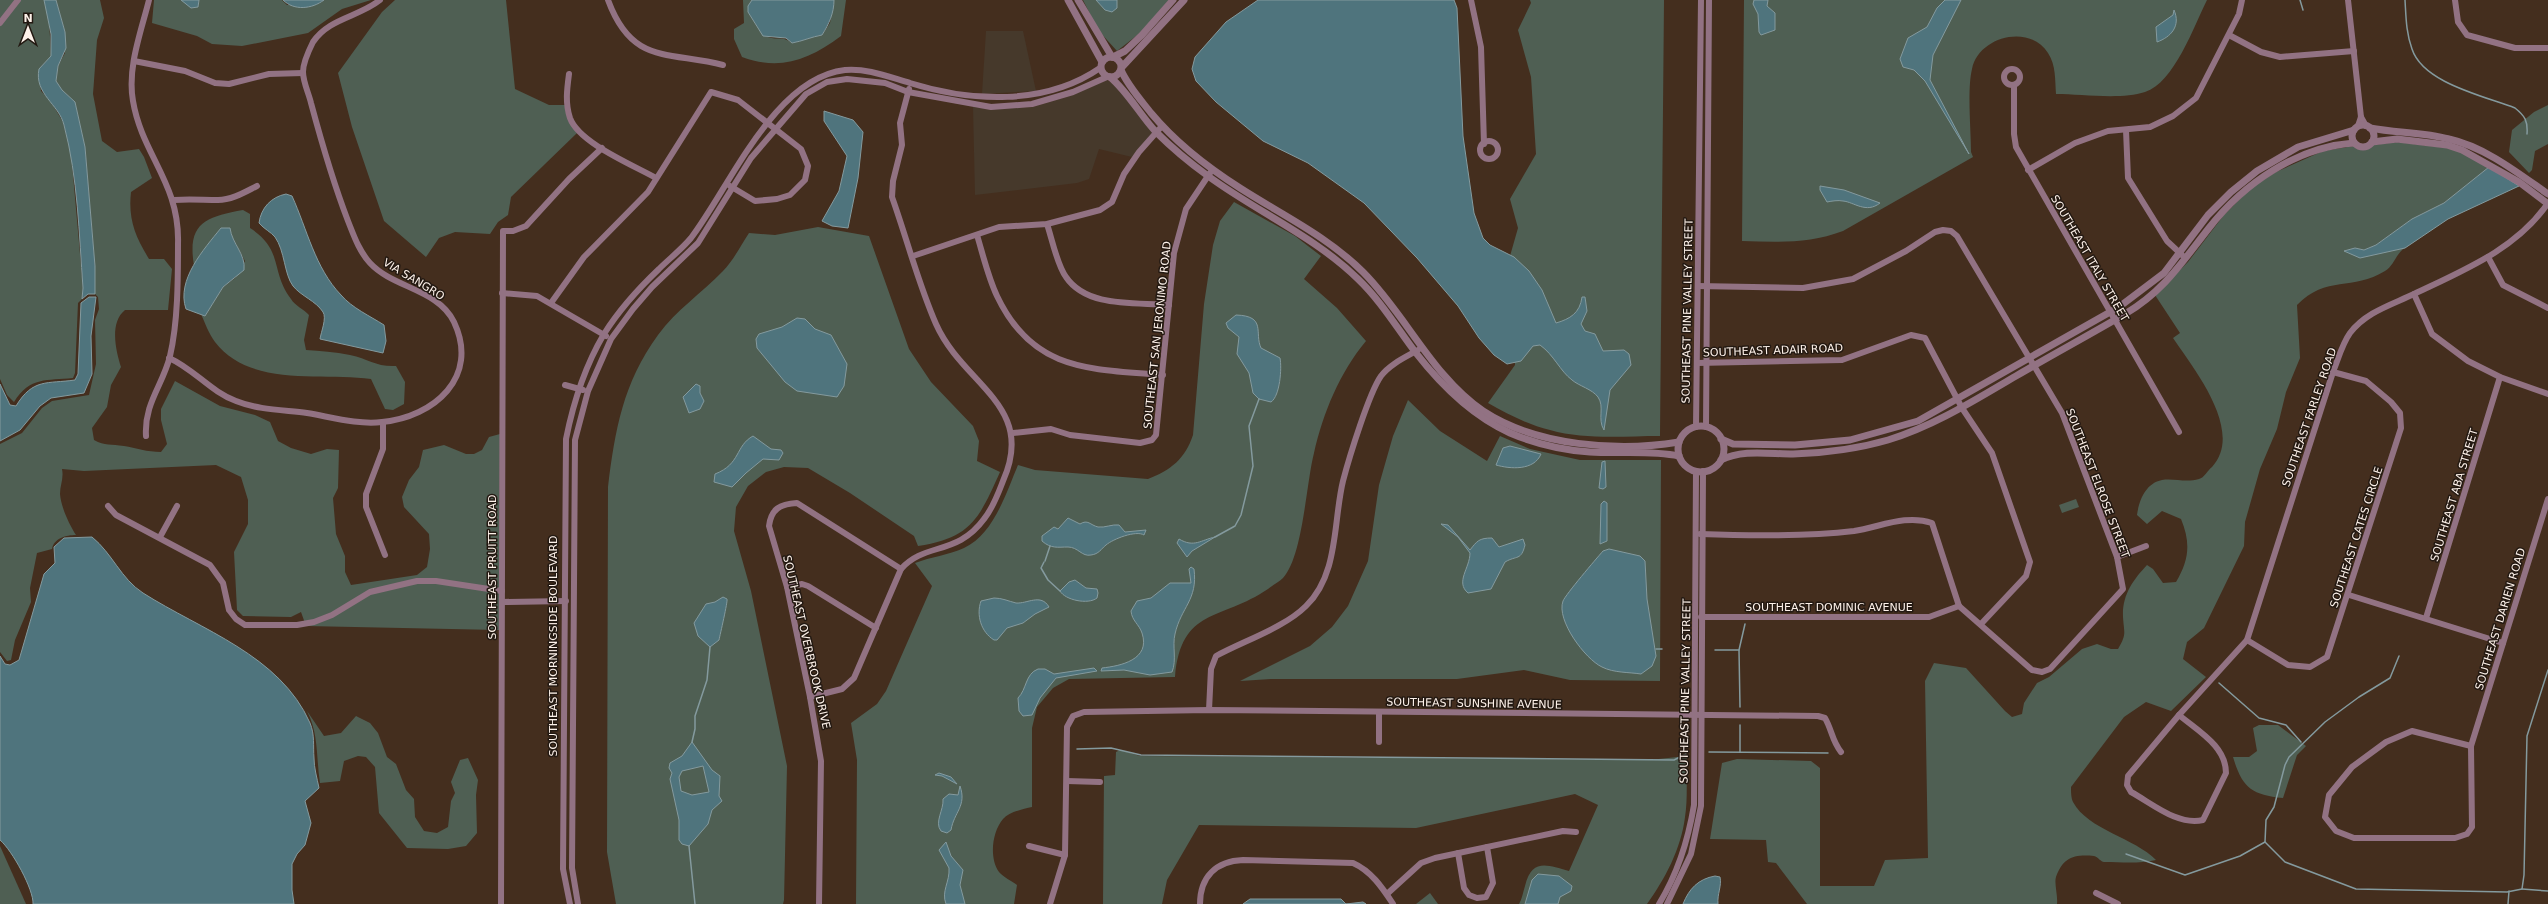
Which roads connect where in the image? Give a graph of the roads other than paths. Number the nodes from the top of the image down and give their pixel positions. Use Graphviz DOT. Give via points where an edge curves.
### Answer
graph roads {
  1 [pos="18,0"];
  2 [pos="148,0"];
  3 [pos="380,0"];
  4 [pos="608,0"];
  5 [pos="1068,0"];
  6 [pos="1078,0"];
  7 [pos="1184,0"];
  8 [pos="1471,0"];
  9 [pos="1701,0"];
  10 [pos="1709,0"];
  11 [pos="2242,0"];
  12 [pos="2348,0"];
  13 [pos="2455,0"];
  14 [pos="1173,4"];
  15 [pos="1708,14"];
  16 [pos="1701,16"];
  17 [pos="0,23"];
  18 [pos="2229,35"];
  19 [pos="2548,48"];
  20 [pos="2354,51"];
  21 [pos="1112,57"];
  22 [pos="134,61"];
  23 [pos="723,65"];
  24 [pos="1101,65"];
  25 [pos="1121,68"];
  26 [pos="846,70"];
  27 [pos="303,73"];
  28 [pos="569,74"];
  29 [pos="1109,77"];
  30 [pos="847,79"];
  31 [pos="911,84"];
  32 [pos="1068,85"];
  33 [pos="2014,85"];
  34 [pos="908,92"];
  35 [pos="1071,93"];
  36 [pos="1024,96"];
  37 [pos="979,97"];
  38 [pos="1022,104"];
  39 [pos="978,105"];
  40 [pos="1708,106"];
  41 [pos="1700,107"];
  42 [pos="767,124"];
  43 [pos="1162,126"];
  44 [pos="2362,128"];
  45 [pos="774,130"];
  46 [pos="2126,130"];
  47 [pos="1157,132"];
  48 [pos="2372,142"];
  49 [pos="2354,143"];
  50 [pos="1484,144"];
  51 [pos="602,148"];
  52 [pos="2293,150"];
  53 [pos="2479,154"];
  54 [pos="2296,158"];
  55 [pos="2028,170"];
  56 [pos="1210,173"];
  57 [pos="656,178"];
  58 [pos="2521,179"];
  59 [pos="726,184"];
  60 [pos="257,186"];
  61 [pos="733,188"];
  62 [pos="2548,194"];
  63 [pos="1699,195"];
  64 [pos="1707,195"];
  65 [pos="2228,195"];
  66 [pos="174,200"];
  67 [pos="2234,201"];
  68 [pos="2548,203"];
  69 [pos="1047,224"];
  70 [pos="977,235"];
  71 [pos="691,237"];
  72 [pos="698,243"];
  73 [pos="2181,254"];
  74 [pos="913,256"];
  75 [pos="2488,257"];
  76 [pos="2187,258"];
  77 [pos="646,281"];
  78 [pos="1698,286"];
  79 [pos="1707,286"];
  80 [pos="652,287"];
  81 [pos="502,293"];
  82 [pos="2414,294"];
  83 [pos="551,303"];
  84 [pos="1169,305"];
  85 [pos="2548,308"];
  86 [pos="2112,316"];
  87 [pos="604,335"];
  88 [pos="611,339"];
  89 [pos="1423,347"];
  90 [pos="1415,352"];
  91 [pos="169,358"];
  92 [pos="2030,359"];
  93 [pos="1697,363"];
  94 [pos="1706,363"];
  95 [pos="2034,366"];
  96 [pos="2333,372"];
  97 [pos="1163,375"];
  98 [pos="2500,378"];
  99 [pos="565,385"];
  100 [pos="580,389"];
  101 [pos="588,392"];
  102 [pos="2548,394"];
  103 [pos="1959,400"];
  104 [pos="1962,408"];
  105 [pos="383,422"];
  106 [pos="1696,427"];
  107 [pos="1706,427"];
  108 [pos="2179,432"];
  109 [pos="1012,433"];
  110 [pos="1890,435"];
  111 [pos="146,436"];
  112 [pos="1721,439"];
  113 [pos="1679,442"];
  114 [pos="1788,445"];
  115 [pos="1788,454"];
  116 [pos="1679,456"];
  117 [pos="1721,460"];
  118 [pos="574,461"];
  119 [pos="565,462"];
  120 [pos="1700,471"];
  121 [pos="2548,499"];
  122 [pos="108,506"];
  123 [pos="177,506"];
  124 [pos="564,532"];
  125 [pos="573,532"];
  126 [pos="1697,534"];
  127 [pos="1704,534"];
  128 [pos="160,537"];
  129 [pos="2146,546"];
  130 [pos="385,555"];
  131 [pos="2117,557"];
  132 [pos="901,569"];
  133 [pos="786,588"];
  134 [pos="502,591"];
  135 [pos="2349,595"];
  136 [pos="564,601"];
  137 [pos="572,601"];
  138 [pos="502,602"];
  139 [pos="1959,606"];
  140 [pos="1696,617"];
  141 [pos="1703,617"];
  142 [pos="2426,618"];
  143 [pos="1981,624"];
  144 [pos="876,628"];
  145 [pos="2247,640"];
  146 [pos="2503,643"];
  147 [pos="565,680"];
  148 [pos="574,680"];
  149 [pos="810,697"];
  150 [pos="1209,710"];
  151 [pos="1379,712"];
  152 [pos="2179,715"];
  153 [pos="1695,716"];
  154 [pos="1702,716"];
  155 [pos="1379,742"];
  156 [pos="2471,746"];
  157 [pos="1841,752"];
  158 [pos="564,758"];
  159 [pos="573,758"];
  160 [pos="1067,781"];
  161 [pos="1100,782"];
  162 [pos="1576,832"];
  163 [pos="563,835"];
  164 [pos="572,835"];
  165 [pos="1030,846"];
  166 [pos="1486,847"];
  167 [pos="1458,853"];
  168 [pos="1065,855"];
  169 [pos="2096,893"];
  170 [pos="1386,894"];
  171 [pos="501,904"];
  172 [pos="570,904"];
  173 [pos="578,904"];
  174 [pos="819,904"];
  175 [pos="1050,904"];
  176 [pos="1200,904"];
  177 [pos="1393,904"];
  178 [pos="1659,904"];
  179 [pos="1667,904"];
  180 [pos="2118,904"];
  1 -- 17 [label="street"];
  2 -- 22 [label="street"];
  3 -- 27 [label="street, VIA SANGRO" via="333,23 320,34 308,54"];
  4 -- 23 [label="street" via="618,25 631,39 645,48 658,54"];
  5 -- 24 [label="street"];
  6 -- 21 [label="street"];
  7 -- 14 [label="street"];
  8 -- 50 [label="street" via="1481,47"];
  9 -- 16 [label="street, SOUTHEAST PINE VALLEY STREET"];
  10 -- 15 [label="street, SOUTHEAST PINE VALLEY STREET"];
  11 -- 18 [label="street" via="2239,14"];
  12 -- 20 [label="street"];
  13 -- 19 [label="street" via="2462,30 2467,35 2515,48"];
  14 -- 21 [label="street" via="1125,51"];
  14 -- 25 [label="street"];
  15 -- 16 [label="street"];
  15 -- 40 [label="street, SOUTHEAST PINE VALLEY STREET"];
  16 -- 41 [label="street, SOUTHEAST PINE VALLEY STREET"];
  18 -- 20 [label="street" via="2261,52 2280,57"];
  18 -- 46 [label="street" via="2196,98 2173,116 2150,127"];
  20 -- 44 [label="street"];
  21 -- 24 [label="street"];
  21 -- 25 [label="street" via="1119,60"];
  22 -- 27 [label="street" via="185,71 222,84 269,74"];
  22 -- 66 [label="street" via="132,86 136,116"];
  24 -- 29 [label="street"];
  24 -- 32 [label="street, SOUTHEAST MORNINGSIDE BOULEVARD"];
  25 -- 29 [label="street" via="1117,76"];
  25 -- 43 [label="street" via="1126,81"];
  26 -- 30 [label="street"];
  26 -- 31 [label="street, SOUTHEAST MORNINGSIDE BOULEVARD" via="887,75"];
  26 -- 42 [label="street, SOUTHEAST MORNINGSIDE BOULEVARD" via="824,74 801,87"];
  27 -- 105 [label="street, VIA SANGRO" via="328,167 361,251 378,270 444,308 453,321 460,339 458,375 439,402"];
  28 -- 51 [label="street" via="566,101 570,119 581,133"];
  29 -- 35 [label="street, SOUTHEAST MORNINGSIDE BOULEVARD"];
  29 -- 47 [label="street" via="1118,84"];
  30 -- 34 [label="street, SOUTHEAST MORNINGSIDE BOULEVARD" via="885,83"];
  30 -- 45 [label="street, SOUTHEAST MORNINGSIDE BOULEVARD" via="827,82 806,94"];
  31 -- 34 [label="street"];
  31 -- 37 [label="street, SOUTHEAST MORNINGSIDE BOULEVARD"];
  32 -- 35 [label="street"];
  32 -- 36 [label="street, SOUTHEAST MORNINGSIDE BOULEVARD"];
  33 -- 55 [label="street, SOUTHEAST ITALY STREET" via="2016,147"];
  34 -- 39 [label="street, SOUTHEAST MORNINGSIDE BOULEVARD"];
  34 -- 74 [label="street" via="900,123 902,144 892,181 892,198"];
  35 -- 38 [label="street, SOUTHEAST MORNINGSIDE BOULEVARD" via="1032,104"];
  36 -- 37 [label="street, SOUTHEAST MORNINGSIDE BOULEVARD"];
  36 -- 38 [label="street"];
  37 -- 39 [label="street"];
  38 -- 39 [label="street, SOUTHEAST MORNINGSIDE BOULEVARD" via="992,107"];
  40 -- 41 [label="street"];
  40 -- 64 [label="street, SOUTHEAST PINE VALLEY STREET"];
  41 -- 63 [label="street, SOUTHEAST PINE VALLEY STREET"];
  42 -- 45 [label="street"];
  42 -- 57 [label="street" via="738,100 711,92"];
  42 -- 59 [label="street, SOUTHEAST MORNINGSIDE BOULEVARD" via="744,154"];
  43 -- 47 [label="street"];
  43 -- 56 [label="street"];
  44 -- 48 [label="street" via="2373,133"];
  44 -- 49 [label="street" via="2352,137"];
  44 -- 52 [label="street"];
  44 -- 53 [label="street" via="2449,139"];
  45 -- 61 [label="street, SOUTHEAST MORNINGSIDE BOULEVARD" via="751,158"];
  45 -- 61 [label="street" via="801,149 808,166 805,180 790,194 777,199 755,201"];
  46 -- 55 [label="street" via="2108,131 2075,143"];
  46 -- 73 [label="street" via="2128,178 2167,241"];
  47 -- 56 [label="street"];
  47 -- 69 [label="street" via="1124,174 1112,202 1100,210"];
  48 -- 49 [label="street" via="2363,147"];
  48 -- 53 [label="street" via="2397,139 2447,145"];
  49 -- 54 [label="street" via="2322,148"];
  51 -- 57 [label="street"];
  51 -- 81 [label="street, SOUTHEAST PRUITT ROAD" via="569,179 526,226 513,231 503,231"];
  52 -- 54 [label="street"];
  52 -- 65 [label="street" via="2257,171"];
  53 -- 58 [label="street"];
  54 -- 67 [label="street" via="2258,179"];
  55 -- 86 [label="street, SOUTHEAST ITALY STREET"];
  56 -- 84 [label="street, SOUTHEAST SAN JERONIMO ROAD" via="1186,209 1174,253"];
  56 -- 89 [label="street" via="1312,231 1362,271"];
  56 -- 90 [label="street" via="1309,239 1359,279 1390,315"];
  57 -- 83 [label="street" via="638,204 584,257"];
  58 -- 62 [label="street"];
  58 -- 68 [label="street"];
  59 -- 61 [label="street"];
  59 -- 71 [label="street, SOUTHEAST MORNINGSIDE BOULEVARD"];
  60 -- 66 [label="street" via="233,197 219,200"];
  61 -- 72 [label="street, SOUTHEAST MORNINGSIDE BOULEVARD"];
  63 -- 64 [label="street"];
  63 -- 78 [label="street, SOUTHEAST PINE VALLEY STREET"];
  64 -- 79 [label="street, SOUTHEAST PINE VALLEY STREET"];
  65 -- 67 [label="street"];
  65 -- 73 [label="street" via="2208,215"];
  66 -- 91 [label="street" via="178,243"];
  67 -- 76 [label="street" via="2208,229"];
  68 -- 75 [label="street, SOUTHEAST FARLEY ROAD" via="2538,218 2516,239"];
  69 -- 70 [label="street" via="999,227"];
  69 -- 84 [label="street" via="1065,276 1082,294 1096,299"];
  70 -- 74 [label="street"];
  70 -- 97 [label="street" via="996,295 1008,316 1030,342 1056,360 1090,369"];
  71 -- 72 [label="street"];
  71 -- 77 [label="street, SOUTHEAST MORNINGSIDE BOULEVARD"];
  72 -- 80 [label="street, SOUTHEAST MORNINGSIDE BOULEVARD"];
  73 -- 76 [label="street"];
  73 -- 86 [label="street" via="2164,273"];
  74 -- 109 [label="street" via="936,324 956,358 1002,407"];
  75 -- 82 [label="street, SOUTHEAST FARLEY ROAD"];
  75 -- 85 [label="street" via="2503,285"];
  76 -- 86 [label="street" via="2157,290"];
  77 -- 80 [label="street"];
  77 -- 87 [label="street, SOUTHEAST MORNINGSIDE BOULEVARD"];
  78 -- 79 [label="street"];
  78 -- 93 [label="street, SOUTHEAST PINE VALLEY STREET"];
  79 -- 92 [label="street, SOUTHEAST ELROSE STREET" via="1803,288 1854,279 1915,246 1935,232 1947,230 1957,236"];
  79 -- 94 [label="street, SOUTHEAST PINE VALLEY STREET"];
  80 -- 88 [label="street, SOUTHEAST MORNINGSIDE BOULEVARD"];
  81 -- 83 [label="street" via="528,294"];
  81 -- 134 [label="street, SOUTHEAST PRUITT ROAD"];
  82 -- 96 [label="street, SOUTHEAST FARLEY ROAD" via="2385,306 2366,318 2350,334"];
  82 -- 98 [label="street" via="2432,334 2468,361"];
  83 -- 87 [label="street"];
  84 -- 97 [label="street, SOUTHEAST SAN JERONIMO ROAD"];
  86 -- 92 [label="street"];
  86 -- 95 [label="street"];
  86 -- 108 [label="street, SOUTHEAST ITALY STREET"];
  87 -- 88 [label="street"];
  87 -- 100 [label="street, SOUTHEAST MORNINGSIDE BOULEVARD"];
  88 -- 101 [label="street, SOUTHEAST MORNINGSIDE BOULEVARD"];
  89 -- 90 [label="street"];
  89 -- 113 [label="street" via="1456,388 1484,411 1538,435 1591,445 1663,445"];
  90 -- 116 [label="street" via="1452,394 1480,417 1510,432 1567,450 1662,453"];
  90 -- 150 [label="street" via="1399,360 1382,376 1370,400 1343,481 1331,559 1322,582 1306,606 1278,626 1216,656 1211,669"];
  91 -- 105 [label="street, VIA SANGRO" via="186,365 235,401 364,422"];
  91 -- 111 [label="street" via="147,410"];
  92 -- 95 [label="street, SOUTHEAST ELROSE STREET"];
  92 -- 103 [label="street"];
  93 -- 94 [label="street, SOUTHEAST ADAIR ROAD"];
  93 -- 106 [label="street, SOUTHEAST PINE VALLEY STREET"];
  94 -- 103 [label="street, SOUTHEAST ADAIR ROAD" via="1842,360 1911,335 1925,338"];
  94 -- 107 [label="street, SOUTHEAST PINE VALLEY STREET"];
  95 -- 104 [label="street"];
  95 -- 131 [label="street, SOUTHEAST ELROSE STREET" via="2062,413"];
  96 -- 135 [label="street, SOUTHEAST CATES CIRCLE" via="2366,381 2400,413 2400,428"];
  96 -- 145 [label="street, SOUTHEAST FARLEY ROAD"];
  97 -- 109 [label="street, SOUTHEAST SAN JERONIMO ROAD" via="1158,426 1152,440 1140,443 1097,440 1051,429"];
  98 -- 102 [label="street"];
  98 -- 142 [label="street, SOUTHEAST ABA STREET"];
  99 -- 100 [label="street"];
  100 -- 101 [label="street"];
  100 -- 119 [label="street, SOUTHEAST MORNINGSIDE BOULEVARD" via="566,439"];
  101 -- 118 [label="street, SOUTHEAST MORNINGSIDE BOULEVARD" via="576,434"];
  103 -- 104 [label="street, SOUTHEAST ADAIR ROAD"];
  103 -- 110 [label="street"];
  104 -- 110 [label="street" via="1917,429"];
  104 -- 143 [label="street, SOUTHEAST ADAIR ROAD" via="1992,453 2030,562 2026,576"];
  105 -- 130 [label="street" via="383,449 366,494 366,507"];
  106 -- 107 [label="street"];
  106 -- 113 [label="street" via="1685,432"];
  107 -- 112 [label="street" via="1712,429"];
  109 -- 132 [label="street" via="1010,467 985,518 964,540 943,549 919,554"];
  110 -- 114 [label="street"];
  110 -- 115 [label="street" via="1849,448"];
  112 -- 114 [label="street" via="1733,444"];
  112 -- 117 [label="street"];
  113 -- 116 [label="street"];
  114 -- 115 [label="street"];
  115 -- 117 [label="street" via="1733,454"];
  116 -- 120 [label="street" via="1683,463"];
  117 -- 120 [label="street" via="1710,469"];
  118 -- 119 [label="street"];
  118 -- 125 [label="street, SOUTHEAST MORNINGSIDE BOULEVARD"];
  119 -- 124 [label="street, SOUTHEAST MORNINGSIDE BOULEVARD"];
  120 -- 126 [label="street, SOUTHEAST PINE VALLEY STREET"];
  120 -- 127 [label="street, SOUTHEAST PINE VALLEY STREET"];
  121 -- 146 [label="street, SOUTHEAST DARIEN ROAD"];
  122 -- 128 [label="street" via="116,515"];
  123 -- 128 [label="street"];
  124 -- 125 [label="street"];
  124 -- 136 [label="street, SOUTHEAST MORNINGSIDE BOULEVARD"];
  125 -- 137 [label="street, SOUTHEAST MORNINGSIDE BOULEVARD"];
  126 -- 127 [label="street"];
  126 -- 140 [label="street, SOUTHEAST PINE VALLEY STREET"];
  127 -- 139 [label="street" via="1778,535 1854,531 1920,519 1932,523"];
  127 -- 141 [label="street, SOUTHEAST PINE VALLEY STREET"];
  128 -- 134 [label="street" via="210,565 217,572 223,583 229,610 245,625 297,625 314,622 332,615 370,592 417,581 436,581"];
  129 -- 131 [label="street"];
  131 -- 143 [label="street, SOUTHEAST ELROSE STREET" via="2123,589 2050,669 2042,672 2032,670"];
  132 -- 133 [label="street, SOUTHEAST OVERBROOK DRIVE" via="805,507 797,503 785,504 776,508 770,516 769,526"];
  132 -- 144 [label="street"];
  133 -- 144 [label="street" via="802,584 808,586"];
  133 -- 149 [label="street, SOUTHEAST OVERBROOK DRIVE"];
  134 -- 138 [label="street, SOUTHEAST PRUITT ROAD"];
  135 -- 142 [label="street"];
  135 -- 145 [label="street, SOUTHEAST CATES CIRCLE" via="2327,657 2317,665 2303,668 2288,665"];
  136 -- 137 [label="street"];
  136 -- 138 [label="street"];
  136 -- 147 [label="street, SOUTHEAST MORNINGSIDE BOULEVARD"];
  137 -- 148 [label="street, SOUTHEAST MORNINGSIDE BOULEVARD"];
  138 -- 171 [label="street, SOUTHEAST PRUITT ROAD"];
  139 -- 141 [label="street, SOUTHEAST DOMINIC AVENUE" via="1930,617"];
  139 -- 143 [label="street, SOUTHEAST ELROSE STREET"];
  140 -- 141 [label="street, SOUTHEAST DOMINIC AVENUE"];
  140 -- 153 [label="street, SOUTHEAST PINE VALLEY STREET"];
  141 -- 154 [label="street, SOUTHEAST PINE VALLEY STREET"];
  142 -- 146 [label="street"];
  144 -- 149 [label="street" via="862,662 849,684 842,689"];
  145 -- 152 [label="street, SOUTHEAST FARLEY ROAD"];
  146 -- 156 [label="street, SOUTHEAST DARIEN ROAD"];
  147 -- 148 [label="street"];
  147 -- 158 [label="street, SOUTHEAST MORNINGSIDE BOULEVARD"];
  148 -- 159 [label="street, SOUTHEAST MORNINGSIDE BOULEVARD"];
  149 -- 174 [label="street, SOUTHEAST OVERBROOK DRIVE" via="821,761"];
  150 -- 151 [label="street, SOUTHEAST SUNSHINE AVENUE"];
  150 -- 160 [label="street, SOUTHEAST SUNSHINE AVENUE" via="1084,712 1073,716 1067,727"];
  151 -- 153 [label="street, SOUTHEAST SUNSHINE AVENUE"];
  151 -- 155 [label="street"];
  152 -- 152 [label="street, SOUTHEAST FARLEY ROAD" via="2128,776 2127,785 2131,792 2182,821 2193,822 2203,820 2226,773 2226,765 2221,751"];
  153 -- 154 [label="street, SOUTHEAST SUNSHINE AVENUE"];
  153 -- 178 [label="street, SOUTHEAST PINE VALLEY STREET" via="1694,805 1690,830 1676,873"];
  154 -- 157 [label="street, SOUTHEAST SUNSHINE AVENUE" via="1825,718 1832,740"];
  154 -- 179 [label="street, SOUTHEAST PINE VALLEY STREET" via="1702,785 1697,833 1683,875"];
  156 -- 156 [label="street, SOUTHEAST DARIEN ROAD" via="2472,826 2467,834 2455,838 2354,838 2336,831 2325,817 2329,795 2352,767 2386,742 2412,731"];
  158 -- 159 [label="street"];
  158 -- 163 [label="street, SOUTHEAST MORNINGSIDE BOULEVARD"];
  159 -- 164 [label="street, SOUTHEAST MORNINGSIDE BOULEVARD"];
  160 -- 161 [label="street"];
  160 -- 168 [label="street"];
  162 -- 166 [label="street" via="1563,831"];
  163 -- 164 [label="street"];
  163 -- 172 [label="street, SOUTHEAST MORNINGSIDE BOULEVARD" via="563,869"];
  164 -- 173 [label="street, SOUTHEAST MORNINGSIDE BOULEVARD" via="572,868"];
  165 -- 168 [label="street"];
  166 -- 167 [label="street"];
  166 -- 167 [label="street" via="1493,883 1490,892 1482,898 1469,896 1464,888"];
  167 -- 170 [label="street" via="1421,863"];
  168 -- 175 [label="street"];
  169 -- 180 [label="street"];
  170 -- 176 [label="street" via="1364,868 1353,863 1231,861 1218,866 1204,882"];
  170 -- 177 [label="street"];
}
